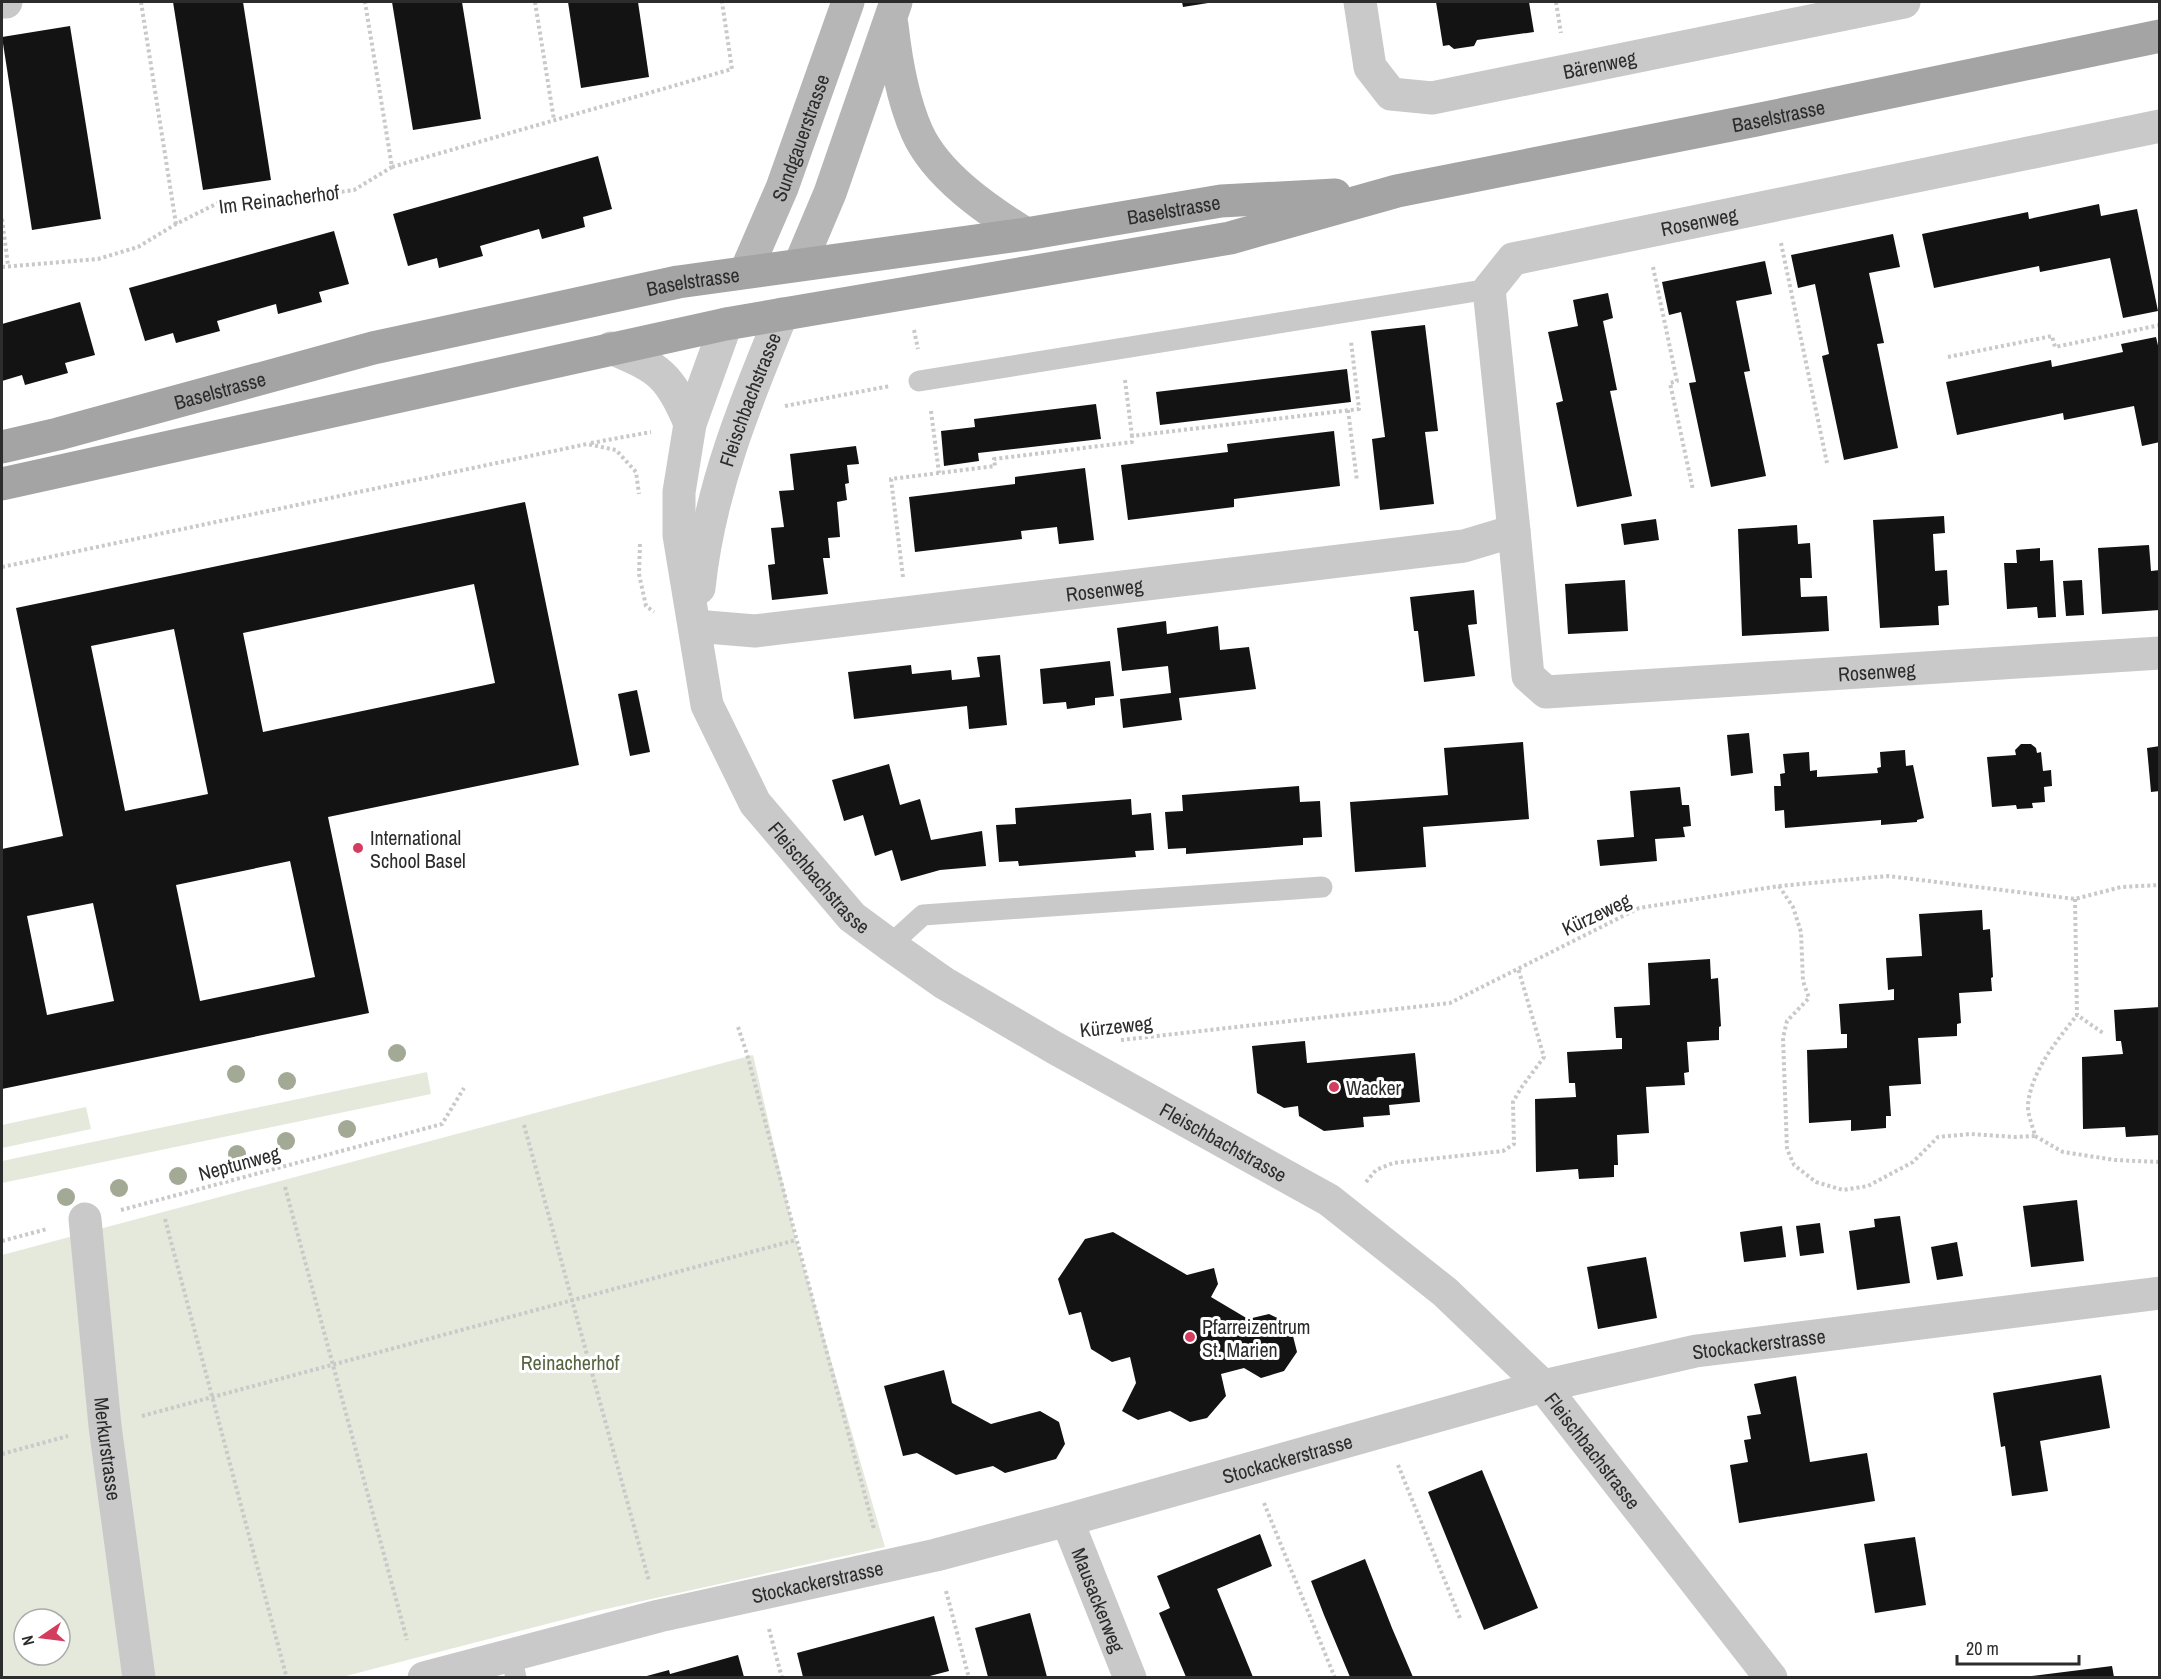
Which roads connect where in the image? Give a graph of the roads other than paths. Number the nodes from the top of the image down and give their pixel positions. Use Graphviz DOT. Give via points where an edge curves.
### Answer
graph roads {
  1 [pos="2,2"];
  2 [pos="6,2"];
  3 [pos="849,2"];
  4 [pos="1360,2"];
  5 [pos="1904,2"];
  6 [pos="894,10"];
  7 [pos="2160,36"];
  8 [pos="2160,126"];
  9 [pos="1396,191"];
  10 [pos="1026,234"];
  11 [pos="800,264"];
  12 [pos="746,271"];
  13 [pos="1489,289"];
  14 [pos="782,314"];
  15 [pos="726,324"];
  16 [pos="611,348"];
  17 [pos="923,380"];
  18 [pos="690,424"];
  19 [pos="2,447"];
  20 [pos="2,484"];
  21 [pos="1514,531"];
  22 [pos="694,626"];
  23 [pos="2160,653"];
  24 [pos="1322,887"];
  25 [pos="890,945"];
  26 [pos="85,1219"];
  27 [pos="2160,1293"];
  28 [pos="1543,1386"];
  29 [pos="1067,1520"];
  30 [pos="514,1666"];
  31 [pos="139,1677"];
  32 [pos="424,1677"];
  33 [pos="1130,1677"];
  34 [pos="1771,1677"];
  1 -- 2 [label="street"];
  3 -- 12 [label="main road, Sundgauerstrasse" via="782,188"];
  4 -- 5 [label="street, Bärenweg" via="1371,67 1391,94 1432,98"];
  6 -- 10 [label="main road" via="894,48 904,98 917,134 940,167 969,194"];
  6 -- 11 [label="main road" via="830,192"];
  7 -- 9 [label="main road, Baselstrasse"];
  8 -- 13 [label="street, Rosenweg" via="1513,259"];
  9 -- 10 [label="main road, Baselstrasse" via="1221,201"];
  9 -- 14 [label="main road, Baselstrasse" via="1230,238"];
  10 -- 11 [label="main road, Baselstrasse"];
  11 -- 12 [label="main road, Baselstrasse"];
  11 -- 14 [label="main road"];
  12 -- 15 [label="main road"];
  12 -- 19 [label="main road, Baselstrasse" via="373,348"];
  13 -- 17 [label="lane"];
  13 -- 21 [label="street, Rosenweg"];
  14 -- 15 [label="main road, Baselstrasse"];
  14 -- 22 [label="street, Fleischbachstrasse" via="733,436 715,494"];
  15 -- 16 [label="main road, Baselstrasse"];
  15 -- 18 [label="street, Fleischbachstrasse"];
  16 -- 18 [label="street" via="662,374 679,398"];
  16 -- 20 [label="main road, Baselstrasse"];
  18 -- 22 [label="street, Fleischbachstrasse" via="679,492 679,535"];
  21 -- 22 [label="street, Rosenweg" via="1464,546 754,631"];
  21 -- 23 [label="street, Rosenweg" via="1528,676 1546,692"];
  22 -- 25 [label="street, Fleischbachstrasse" via="707,705 755,803 852,917"];
  24 -- 25 [label="lane" via="923,915"];
  25 -- 28 [label="street, Fleischbachstrasse" via="944,983 1055,1048 1329,1200 1445,1292"];
  26 -- 31 [label="street, Merkurstrasse" via="105,1426"];
  27 -- 28 [label="street, Stockackerstrasse" via="1696,1351"];
  28 -- 29 [label="street, Stockackerstrasse"];
  28 -- 34 [label="street, Fleischbachstrasse"];
  29 -- 30 [label="street, Stockackerstrasse" via="936,1555 659,1616"];
  29 -- 33 [label="street, Mausackerweg"];
  30 -- 32 [label="street, Stockackerstrasse"];
}
